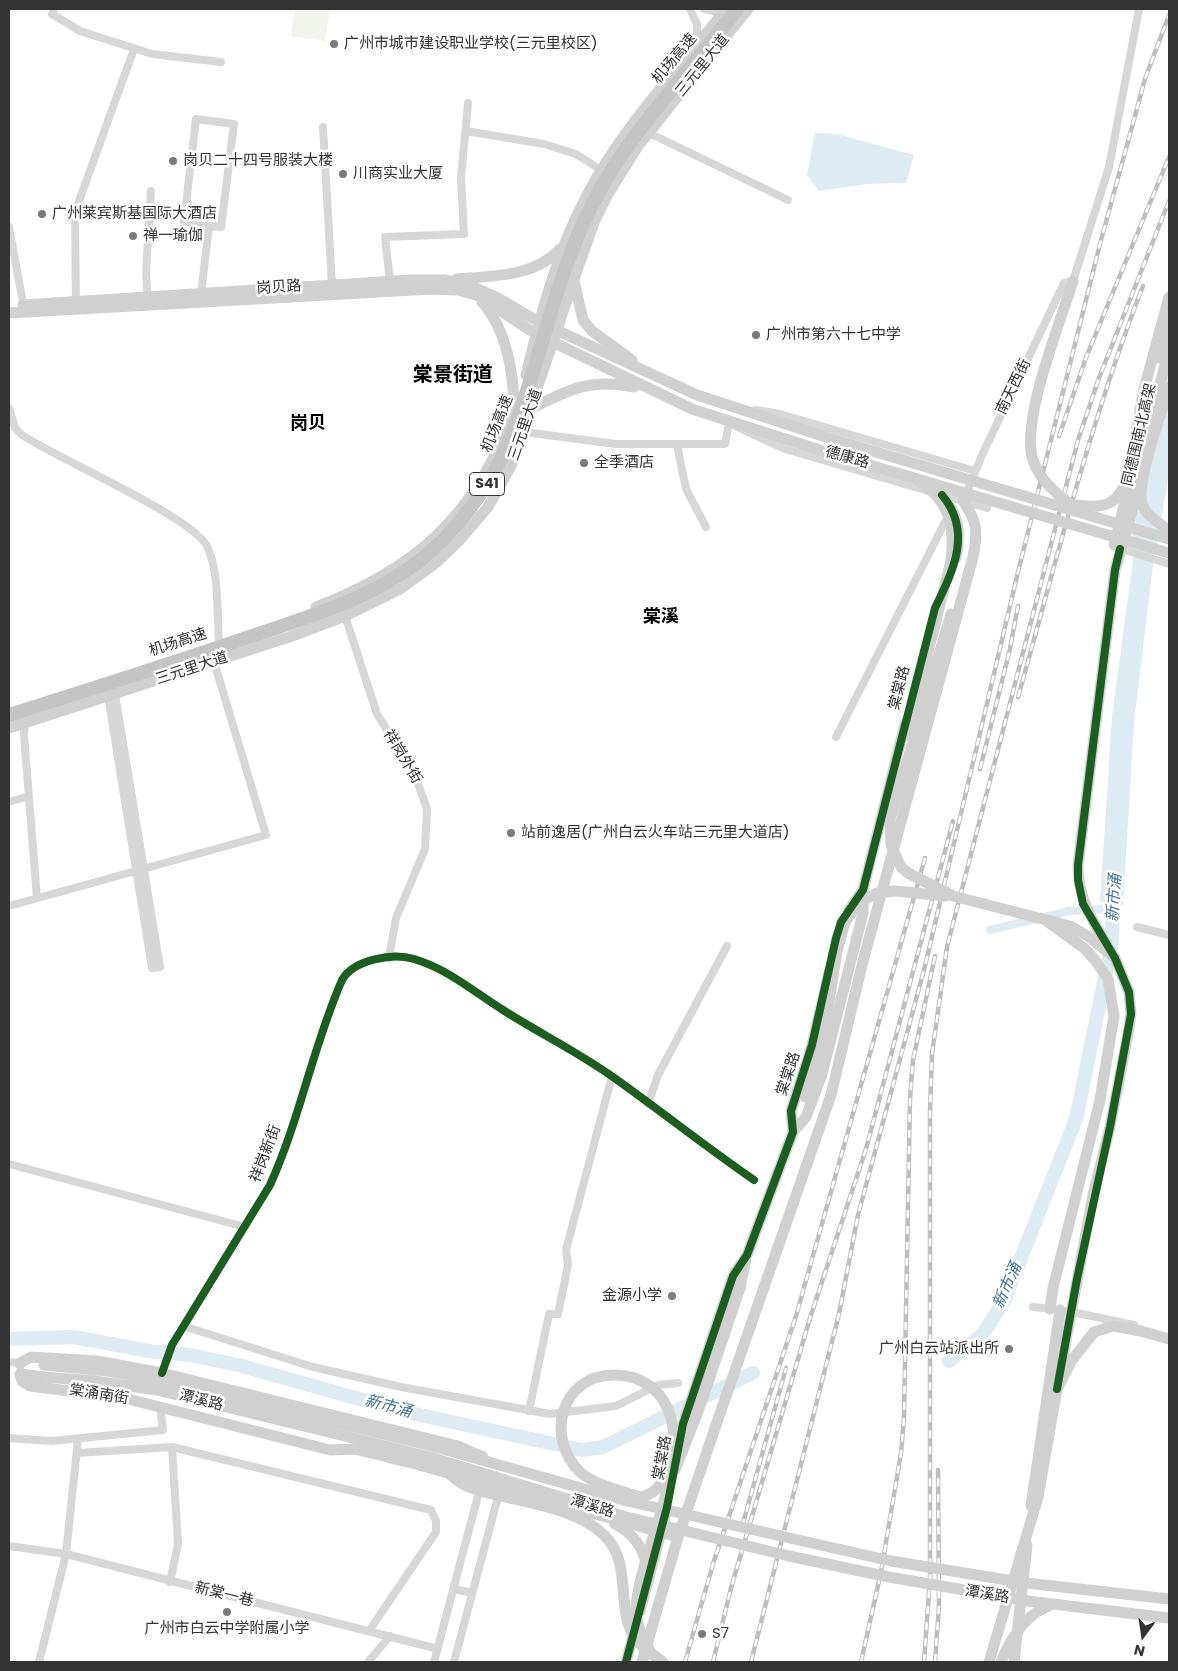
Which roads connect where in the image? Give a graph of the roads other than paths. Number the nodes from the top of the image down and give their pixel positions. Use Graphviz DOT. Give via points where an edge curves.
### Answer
graph roads {
  1 [pos="54,9"];
  2 [pos="690,9"];
  3 [pos="704,9"];
  4 [pos="737,9"];
  5 [pos="748,9"];
  6 [pos="1139,9"];
  7 [pos="724,11"];
  8 [pos="697,43"];
  9 [pos="134,48"];
  10 [pos="221,62"];
  11 [pos="468,103"];
  12 [pos="323,127"];
  13 [pos="466,131"];
  14 [pos="649,133"];
  15 [pos="601,170"];
  16 [pos="151,191"];
  17 [pos="788,200"];
  18 [pos="209,226"];
  19 [pos="9,227"];
  20 [pos="565,244"];
  21 [pos="574,279"];
  22 [pos="444,280"];
  23 [pos="390,281"];
  24 [pos="1073,281"];
  25 [pos="332,285"];
  26 [pos="201,294"];
  27 [pos="476,295"];
  28 [pos="1169,297"];
  29 [pos="148,302"];
  30 [pos="9,305"];
  31 [pos="76,306"];
  32 [pos="24,308"];
  33 [pos="9,313"];
  34 [pos="539,322"];
  35 [pos="1169,325"];
  36 [pos="557,331"];
  37 [pos="536,334"];
  38 [pos="552,343"];
  39 [pos="1169,350"];
  40 [pos="658,378"];
  41 [pos="1169,387"];
  42 [pos="653,392"];
  43 [pos="1149,404"];
  44 [pos="9,408"];
  45 [pos="532,408"];
  46 [pos="732,408"];
  47 [pos="512,414"];
  48 [pos="729,423"];
  49 [pos="526,428"];
  50 [pos="677,445"];
  51 [pos="898,448"];
  52 [pos="975,471"];
  53 [pos="902,474"];
  54 [pos="890,480"];
  55 [pos="942,495"];
  56 [pos="1039,500"];
  57 [pos="958,502"];
  58 [pos="1072,504"];
  59 [pos="987,508"];
  60 [pos="706,528"];
  61 [pos="1169,531"];
  62 [pos="1169,539"];
  63 [pos="1120,549"];
  64 [pos="973,557"];
  65 [pos="1168,560"];
  66 [pos="346,616"];
  67 [pos="220,641"];
  68 [pos="214,662"];
  69 [pos="120,673"];
  70 [pos="116,693"];
  71 [pos="9,709"];
  72 [pos="9,715"];
  73 [pos="25,723"];
  74 [pos="9,728"];
  75 [pos="836,737"];
  76 [pos="29,796"];
  77 [pos="9,802"];
  78 [pos="884,806"];
  79 [pos="876,841"];
  80 [pos="894,847"];
  81 [pos="140,870"];
  82 [pos="863,890"];
  83 [pos="953,896"];
  84 [pos="37,898"];
  85 [pos="9,906"];
  86 [pos="1048,922"];
  87 [pos="1138,928"];
  88 [pos="1169,936"];
  89 [pos="727,946"];
  90 [pos="389,958"];
  91 [pos="1115,958"];
  92 [pos="612,1076"];
  93 [pos="648,1104"];
  94 [pos="793,1132"];
  95 [pos="9,1164"];
  96 [pos="754,1180"];
  97 [pos="244,1227"];
  98 [pos="747,1255"];
  99 [pos="1034,1307"];
  100 [pos="1055,1309"];
  101 [pos="183,1326"];
  102 [pos="1169,1337"];
  103 [pos="16,1366"];
  104 [pos="44,1371"];
  105 [pos="162,1373"];
  106 [pos="678,1383"];
  107 [pos="1057,1389"];
  108 [pos="160,1406"];
  109 [pos="529,1411"];
  110 [pos="421,1436"];
  111 [pos="9,1438"];
  112 [pos="78,1440"];
  113 [pos="679,1445"];
  114 [pos="172,1447"];
  115 [pos="77,1453"];
  116 [pos="430,1457"];
  117 [pos="488,1460"];
  118 [pos="419,1465"];
  119 [pos="506,1465"];
  120 [pos="482,1482"];
  121 [pos="500,1487"];
  122 [pos="668,1487"];
  123 [pos="622,1496"];
  124 [pos="655,1506"];
  125 [pos="668,1507"];
  126 [pos="687,1512"];
  127 [pos="603,1516"];
  128 [pos="661,1533"];
  129 [pos="678,1537"];
  130 [pos="9,1546"];
  131 [pos="66,1554"];
  132 [pos="649,1575"];
  133 [pos="170,1582"];
  134 [pos="454,1589"];
  135 [pos="472,1593"];
  136 [pos="1169,1599"];
  137 [pos="1169,1613"];
  138 [pos="1169,1618"];
  139 [pos="370,1631"];
  140 [pos="390,1636"];
  141 [pos="438,1648"];
  142 [pos="652,1654"];
  143 [pos="39,1662"];
  144 [pos="368,1662"];
  145 [pos="434,1662"];
  146 [pos="454,1662"];
  147 [pos="626,1662"];
  148 [pos="642,1662"];
  149 [pos="662,1662"];
  150 [pos="989,1662"];
  151 [pos="1001,1662"];
  152 [pos="1014,1662"];
  1 -- 9 [label="street" via="52,14 80,31"];
  2 -- 8 [label="street" via="697,24"];
  3 -- 7 [label="street"];
  4 -- 72 [label="highway, 机场高速 / S41, bridge" via="635,134 603,184 568,262 507,448 480,495 441,542 393,578 328,609"];
  5 -- 14 [label="main road, 三元里大道"];
  6 -- 24 [label="street" via="1109,167"];
  7 -- 8 [label="main road, 三元里大道"];
  8 -- 15 [label="main road, 三元里大道" via="637,118"];
  9 -- 10 [label="street" via="152,54"];
  9 -- 31 [label="street" via="75,212"];
  11 -- 13 [label="street"];
  12 -- 25 [label="street"];
  13 -- 15 [label="street" via="544,144 576,154"];
  13 -- 23 [label="street" via="460,178 464,234 386,237"];
  14 -- 17 [label="street"];
  14 -- 21 [label="main road, 三元里大道" via="618,175 601,208"];
  15 -- 20 [label="main road, 三元里大道" via="581,204"];
  16 -- 29 [label="street" via="146,273"];
  18 -- 18 [label="street" via="184,221 196,119 234,124 221,227"];
  18 -- 26 [label="street"];
  19 -- 32 [label="street"];
  20 -- 22 [label="main road" via="553,257 525,270"];
  20 -- 34 [label="main road, 三元里大道"];
  21 -- 36 [label="main road, 三元里大道"];
  21 -- 40 [label="main road" via="583,320 592,331"];
  22 -- 23 [label="main road, 岗贝路"];
  22 -- 34 [label="main road, 岗贝路" via="481,290"];
  23 -- 25 [label="main road, 岗贝路"];
  24 -- 52 [label="street, 南天西街" via="1064,283"];
  24 -- 58 [label="main road, bridge" via="1029,434 1033,463 1040,475"];
  25 -- 26 [label="main road, 岗贝路"];
  26 -- 29 [label="main road, 岗贝路"];
  27 -- 29 [label="main road, 岗贝路" via="432,289"];
  27 -- 37 [label="main road, 岗贝路"];
  27 -- 47 [label="main road" via="489,310 503,339 511,367"];
  28 -- 58 [label="main road, bridge" via="1143,392 1125,487 1112,503 1094,506"];
  29 -- 31 [label="main road, 岗贝路"];
  30 -- 32 [label="main road, 岗贝路"];
  31 -- 32 [label="main road, 岗贝路"];
  32 -- 33 [label="main road, 岗贝路"];
  34 -- 36 [label="main road, 德康路"];
  34 -- 37 [label="main road, 三元里大道"];
  35 -- 43 [label="main road, 同德围南北高架"];
  36 -- 38 [label="main road, 三元里大道"];
  36 -- 40 [label="main road, 德康路"];
  37 -- 38 [label="main road, 德康路"];
  37 -- 47 [label="main road, 三元里大道"];
  38 -- 42 [label="main road, 德康路"];
  38 -- 45 [label="main road, 三元里大道"];
  39 -- 43 [label="main road, 同德围南北高架"];
  40 -- 46 [label="main road, 德康路"];
  41 -- 61 [label="main road" via="1145,473 1142,504 1150,516"];
  42 -- 45 [label="main road" via="622,385 586,384"];
  42 -- 48 [label="main road, 德康路"];
  43 -- 63 [label="main road, 同德围南北高架" via="1130,482"];
  44 -- 67 [label="street" via="15,428 22,435 171,516 202,539 214,572"];
  45 -- 49 [label="main road, 三元里大道"];
  46 -- 51 [label="street" via="780,414"];
  46 -- 56 [label="main road, 德康路, bridge"];
  47 -- 49 [label="main road" via="523,418"];
  47 -- 67 [label="main road, 三元里大道" via="494,456 468,498 441,532 416,555 386,575 347,594"];
  48 -- 50 [label="street" via="725,444"];
  48 -- 53 [label="main road, 德康路, bridge"];
  48 -- 54 [label="street" via="784,449"];
  49 -- 50 [label="street" via="616,444"];
  49 -- 66 [label="main road, 三元里大道" via="497,493 459,541 406,585"];
  50 -- 60 [label="street" via="686,489"];
  51 -- 52 [label="street"];
  51 -- 54 [label="street"];
  52 -- 57 [label="street, 南天西街"];
  53 -- 65 [label="main road, 德康路, bridge"];
  53 -- 78 [label="main road, bridge" via="925,486 946,507 954,539 902,756"];
  54 -- 55 [label="street"];
  55 -- 57 [label="main road, 棠棠路"];
  56 -- 58 [label="main road, bridge"];
  56 -- 62 [label="main road, 德康路, bridge"];
  57 -- 59 [label="street"];
  57 -- 64 [label="main road, 棠棠路" via="974,516"];
  57 -- 75 [label="street, 南天西街"];
  57 -- 78 [label="main road, 棠棠路" via="958,537 952,573 935,608"];
  63 -- 65 [label="street"];
  63 -- 91 [label="main road, 同德围南北高架" via="1078,865 1084,904"];
  64 -- 80 [label="main road, 棠棠路"];
  64 -- 83 [label="main road, bridge" via="951,614 890,819 890,839 901,867"];
  66 -- 68 [label="main road, 三元里大道"];
  66 -- 90 [label="street, 祥岗外街" via="377,714 414,772 427,810 424,849 396,918"];
  67 -- 69 [label="main road, 三元里大道"];
  68 -- 70 [label="main road, 三元里大道"];
  68 -- 81 [label="street" via="266,835"];
  69 -- 70 [label="main road"];
  69 -- 71 [label="main road, 三元里大道"];
  70 -- 73 [label="main road, 三元里大道"];
  70 -- 81 [label="street"];
  73 -- 74 [label="main road, 三元里大道"];
  73 -- 76 [label="street"];
  76 -- 77 [label="street"];
  76 -- 84 [label="street"];
  78 -- 79 [label="main road, 棠棠路"];
  79 -- 80 [label="main road" via="881,835 888,835"];
  79 -- 82 [label="main road, 棠棠路"];
  80 -- 126 [label="main road, 棠棠路" via="829,1104"];
  81 -- 81 [label="street" via="152,968 160,967"];
  81 -- 84 [label="street"];
  82 -- 94 [label="main road" via="863,913 830,1049 806,1117"];
  82 -- 94 [label="main road, 棠棠路" via="841,922 836,938 812,1045 791,1111"];
  83 -- 86 [label="main road, bridge"];
  83 -- 94 [label="main road, bridge" via="877,893 859,903 845,922 826,1021"];
  84 -- 85 [label="street"];
  86 -- 91 [label="main road, bridge" via="1070,926"];
  86 -- 100 [label="main road" via="1095,960 1108,979 1114,1016 1100,1100 1053,1288"];
  87 -- 88 [label="street"];
  89 -- 93 [label="street" via="658,1075"];
  90 -- 92 [label="street, 祥岗新街" via="406,957 442,970"];
  90 -- 97 [label="street, 祥岗新街" via="360,965 348,971 342,980 277,1170"];
  91 -- 107 [label="main road, 同德围南北高架, bridge" via="1129,992 1128,1034"];
  92 -- 93 [label="street, 祥岗新街"];
  92 -- 109 [label="street" via="566,1250 568,1265 558,1314 549,1314"];
  93 -- 96 [label="street, 祥岗新街"];
  94 -- 98 [label="main road, 棠棠路"];
  95 -- 97 [label="street"];
  97 -- 101 [label="street, 祥岗新街"];
  98 -- 113 [label="main road, 棠棠路" via="733,1276 683,1424"];
  98 -- 122 [label="main road, bridge" via="740,1288 699,1410"];
  99 -- 100 [label="street"];
  100 -- 102 [label="street" via="1120,1321"];
  100 -- 152 [label="main road"];
  101 -- 105 [label="street, 祥岗新街"];
  101 -- 109 [label="street" via="313,1367"];
  102 -- 107 [label="main road, bridge" via="1113,1326 1094,1332 1072,1360"];
  103 -- 104 [label="main road, 潭溪路"];
  103 -- 105 [label="main road, 棠涌南街" via="31,1357 56,1358 97,1361"];
  103 -- 108 [label="main road, 棠涌南街" via="22,1381 30,1386"];
  104 -- 116 [label="main road, 潭溪路, bridge" via="157,1390"];
  104 -- 124 [label="main road, 潭溪路, bridge" via="107,1371 160,1380 432,1446"];
  105 -- 110 [label="main road, 棠涌南街"];
  106 -- 109 [label="street" via="658,1385 616,1406 550,1414"];
  107 -- 150 [label="main road, 同德围南北高架, bridge" via="1038,1497"];
  108 -- 112 [label="street" via="162,1430"];
  108 -- 118 [label="main road, 棠涌南街" via="330,1450 355,1450"];
  110 -- 117 [label="main road, 棠涌南街" via="458,1446"];
  110 -- 118 [label="main road" via="428,1453"];
  111 -- 112 [label="street"];
  112 -- 115 [label="street"];
  113 -- 123 [label="main road" via="650,1496"];
  113 -- 125 [label="main road, 棠棠路"];
  114 -- 115 [label="street"];
  114 -- 133 [label="street" via="178,1544"];
  114 -- 139 [label="street" via="432,1510 436,1532"];
  115 -- 131 [label="street"];
  116 -- 138 [label="main road, 潭溪路, bridge" via="623,1516 889,1578 1028,1602"];
  116 -- 142 [label="main road, bridge" via="466,1486 562,1513 589,1523 603,1535 619,1558 626,1618 631,1632 638,1643"];
  117 -- 119 [label="main road, 棠涌南街"];
  117 -- 120 [label="street"];
  118 -- 120 [label="main road, 棠涌南街"];
  119 -- 121 [label="street"];
  119 -- 123 [label="main road, 棠涌南街"];
  120 -- 121 [label="main road, 棠涌南街"];
  120 -- 134 [label="street"];
  121 -- 127 [label="main road, 棠涌南街"];
  121 -- 135 [label="street"];
  122 -- 124 [label="main road, bridge" via="674,1439 671,1418 658,1393 632,1377 608,1375 586,1383 574,1394 561,1421 561,1440 569,1458 582,1474"];
  122 -- 142 [label="main road, bridge" via="637,1597 638,1623"];
  123 -- 125 [label="main road"];
  124 -- 136 [label="main road, 潭溪路, bridge" via="910,1564 1026,1583"];
  125 -- 126 [label="main road"];
  125 -- 128 [label="main road, 棠棠路"];
  126 -- 129 [label="main road, 棠棠路"];
  127 -- 128 [label="main road"];
  127 -- 132 [label="main road" via="631,1533 639,1543"];
  128 -- 129 [label="main road"];
  128 -- 132 [label="main road, 棠棠路"];
  129 -- 148 [label="main road, 棠棠路"];
  130 -- 131 [label="street, 新棠一巷"];
  131 -- 133 [label="street, 新棠一巷"];
  131 -- 143 [label="street"];
  132 -- 147 [label="main road, 棠棠路"];
  133 -- 139 [label="street, 新棠一巷"];
  134 -- 135 [label="street"];
  134 -- 141 [label="street"];
  135 -- 146 [label="street"];
  137 -- 151 [label="main road, bridge" via="1056,1603 1019,1628"];
  139 -- 140 [label="street, 新棠一巷"];
  140 -- 141 [label="street, 新棠一巷"];
  140 -- 144 [label="street"];
  141 -- 145 [label="street"];
  142 -- 149 [label="main road"];
}
